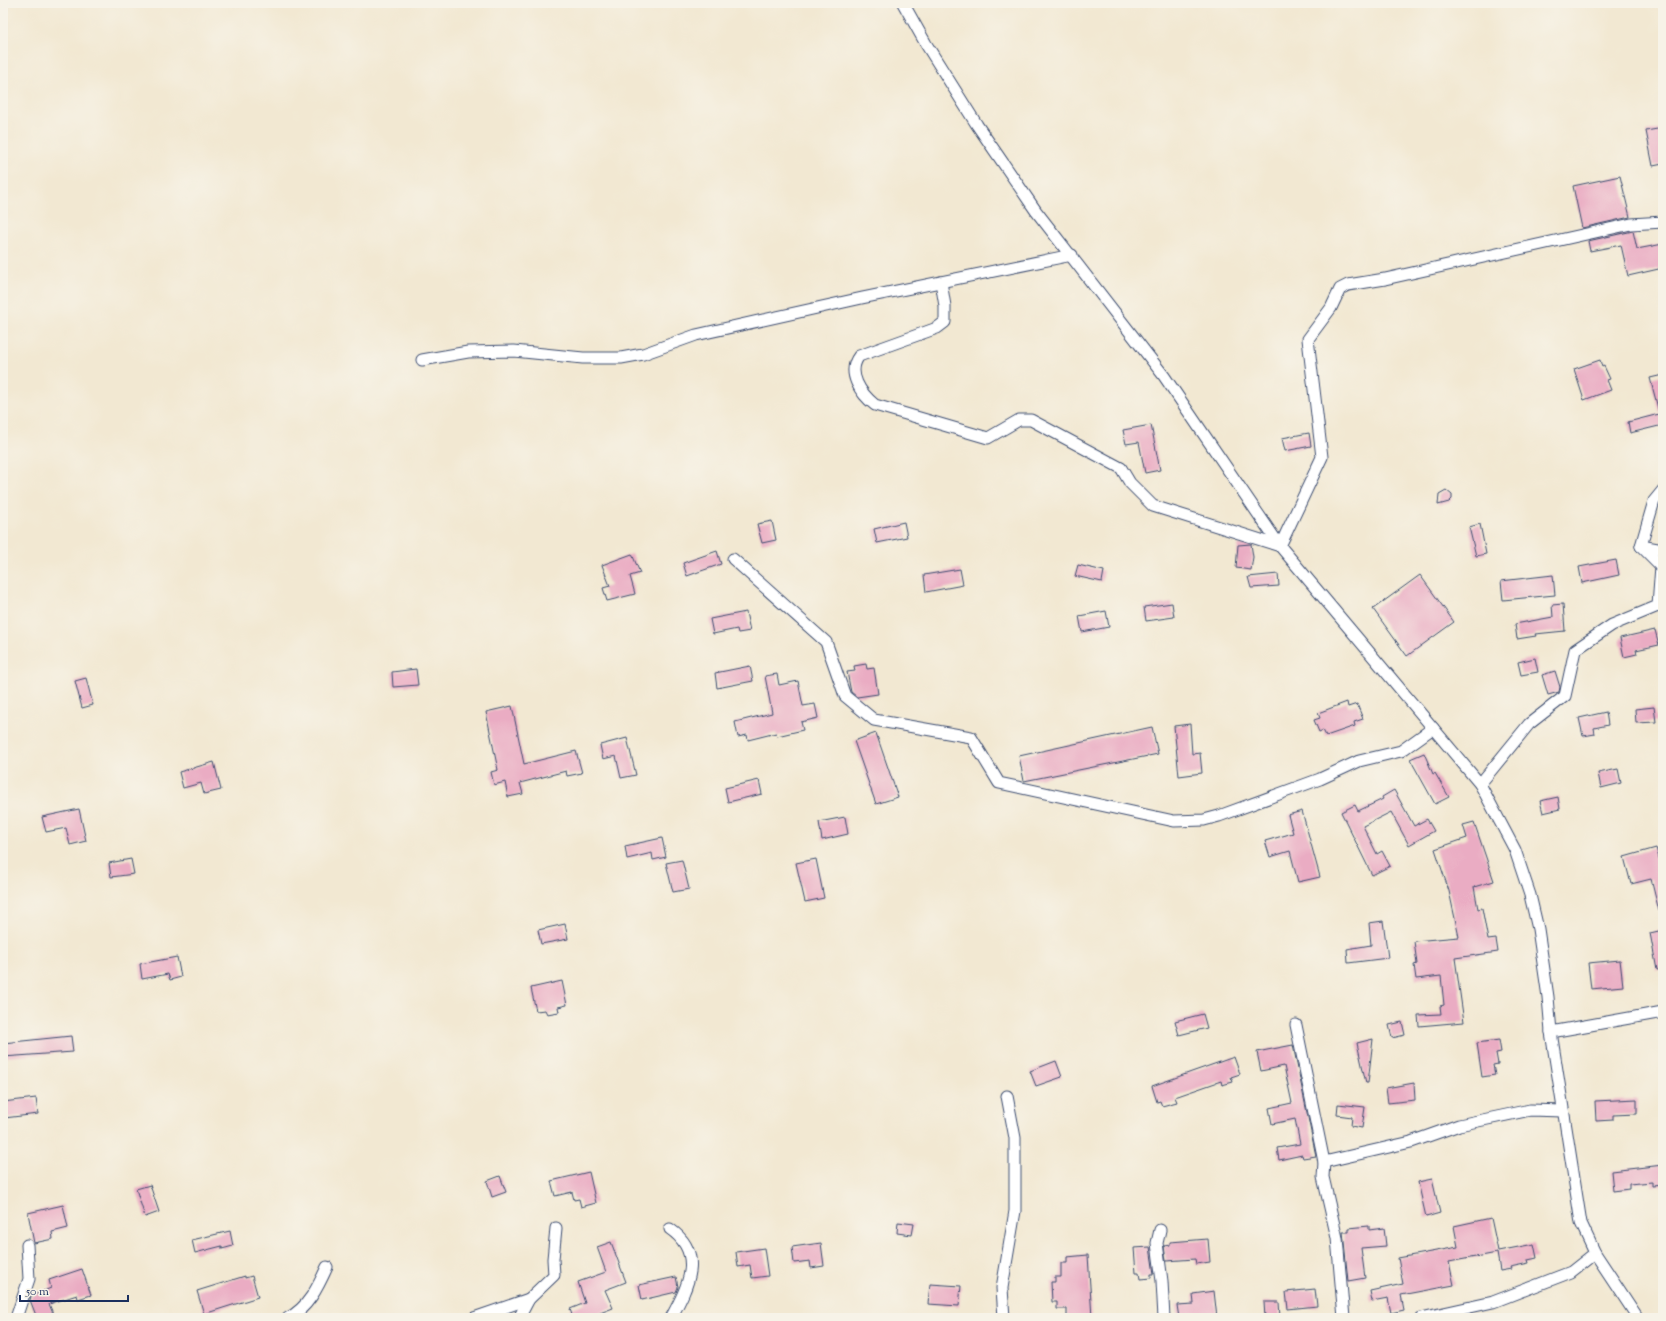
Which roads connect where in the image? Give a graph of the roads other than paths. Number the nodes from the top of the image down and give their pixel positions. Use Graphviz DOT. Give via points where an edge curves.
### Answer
graph roads {
  1 [pos="903,3"];
  2 [pos="1663,222"];
  3 [pos="1072,255"];
  4 [pos="941,282"];
  5 [pos="422,360"];
  6 [pos="1663,490"];
  7 [pos="1280,546"];
  8 [pos="1641,546"];
  9 [pos="1663,550"];
  10 [pos="733,559"];
  11 [pos="1433,728"];
  12 [pos="1480,784"];
  13 [pos="1663,1012"];
  14 [pos="1296,1025"];
  15 [pos="1551,1032"];
  16 [pos="1007,1096"];
  17 [pos="1563,1112"];
  18 [pos="1324,1162"];
  19 [pos="556,1228"];
  20 [pos="670,1229"];
  21 [pos="1160,1230"];
  22 [pos="27,1245"];
  23 [pos="1595,1253"];
  24 [pos="327,1267"];
  25 [pos="529,1299"];
  26 [pos="16,1318"];
  27 [pos="288,1318"];
  28 [pos="474,1318"];
  29 [pos="519,1318"];
  30 [pos="671,1318"];
  31 [pos="1004,1318"];
  32 [pos="1164,1318"];
  33 [pos="1344,1318"];
  34 [pos="1421,1318"];
  35 [pos="1638,1318"];
  1 -- 3 [label="street" via="978,125 1036,211"];
  2 -- 7 [label="street" via="1632,224 1348,285 1340,289 1331,308 1308,339 1322,457"];
  3 -- 4 [label="street"];
  3 -- 7 [label="street" via="1164,376"];
  4 -- 5 [label="street" via="696,335 643,354 621,358 583,358 514,351 468,352"];
  4 -- 7 [label="street" via="945,322 938,328 859,356 854,362 856,381 865,397 875,405 988,438 1019,420 1032,420 1121,468 1130,483 1153,506"];
  6 -- 8 [label="street" via="1654,501"];
  7 -- 11 [label="street"];
  8 -- 9 [label="street"];
  8 -- 12 [label="street" via="1661,566 1658,606 1612,625 1575,650 1565,696 1529,724"];
  10 -- 11 [label="street" via="826,642 845,696 874,720 971,737 999,783 1174,821 1204,820 1320,779 1359,761 1401,751"];
  11 -- 12 [label="street"];
  12 -- 15 [label="street" via="1515,850 1530,895 1538,929"];
  13 -- 15 [label="street"];
  14 -- 18 [label="street"];
  15 -- 17 [label="street"];
  16 -- 31 [label="street" via="1015,1138 1015,1211 1002,1288"];
  17 -- 18 [label="street" via="1530,1110 1466,1123 1411,1142"];
  17 -- 23 [label="street" via="1582,1223"];
  18 -- 33 [label="street" via="1323,1177 1337,1238"];
  19 -- 25 [label="street" via="552,1259 554,1275"];
  20 -- 30 [label="street" via="678,1234 691,1261 688,1284"];
  21 -- 32 [label="street" via="1157,1243"];
  22 -- 26 [label="street" via="29,1279"];
  23 -- 34 [label="street" via="1571,1272 1493,1302"];
  23 -- 35 [label="street"];
  24 -- 27 [label="street" via="316,1292"];
  25 -- 28 [label="street"];
  25 -- 29 [label="street"];
}
